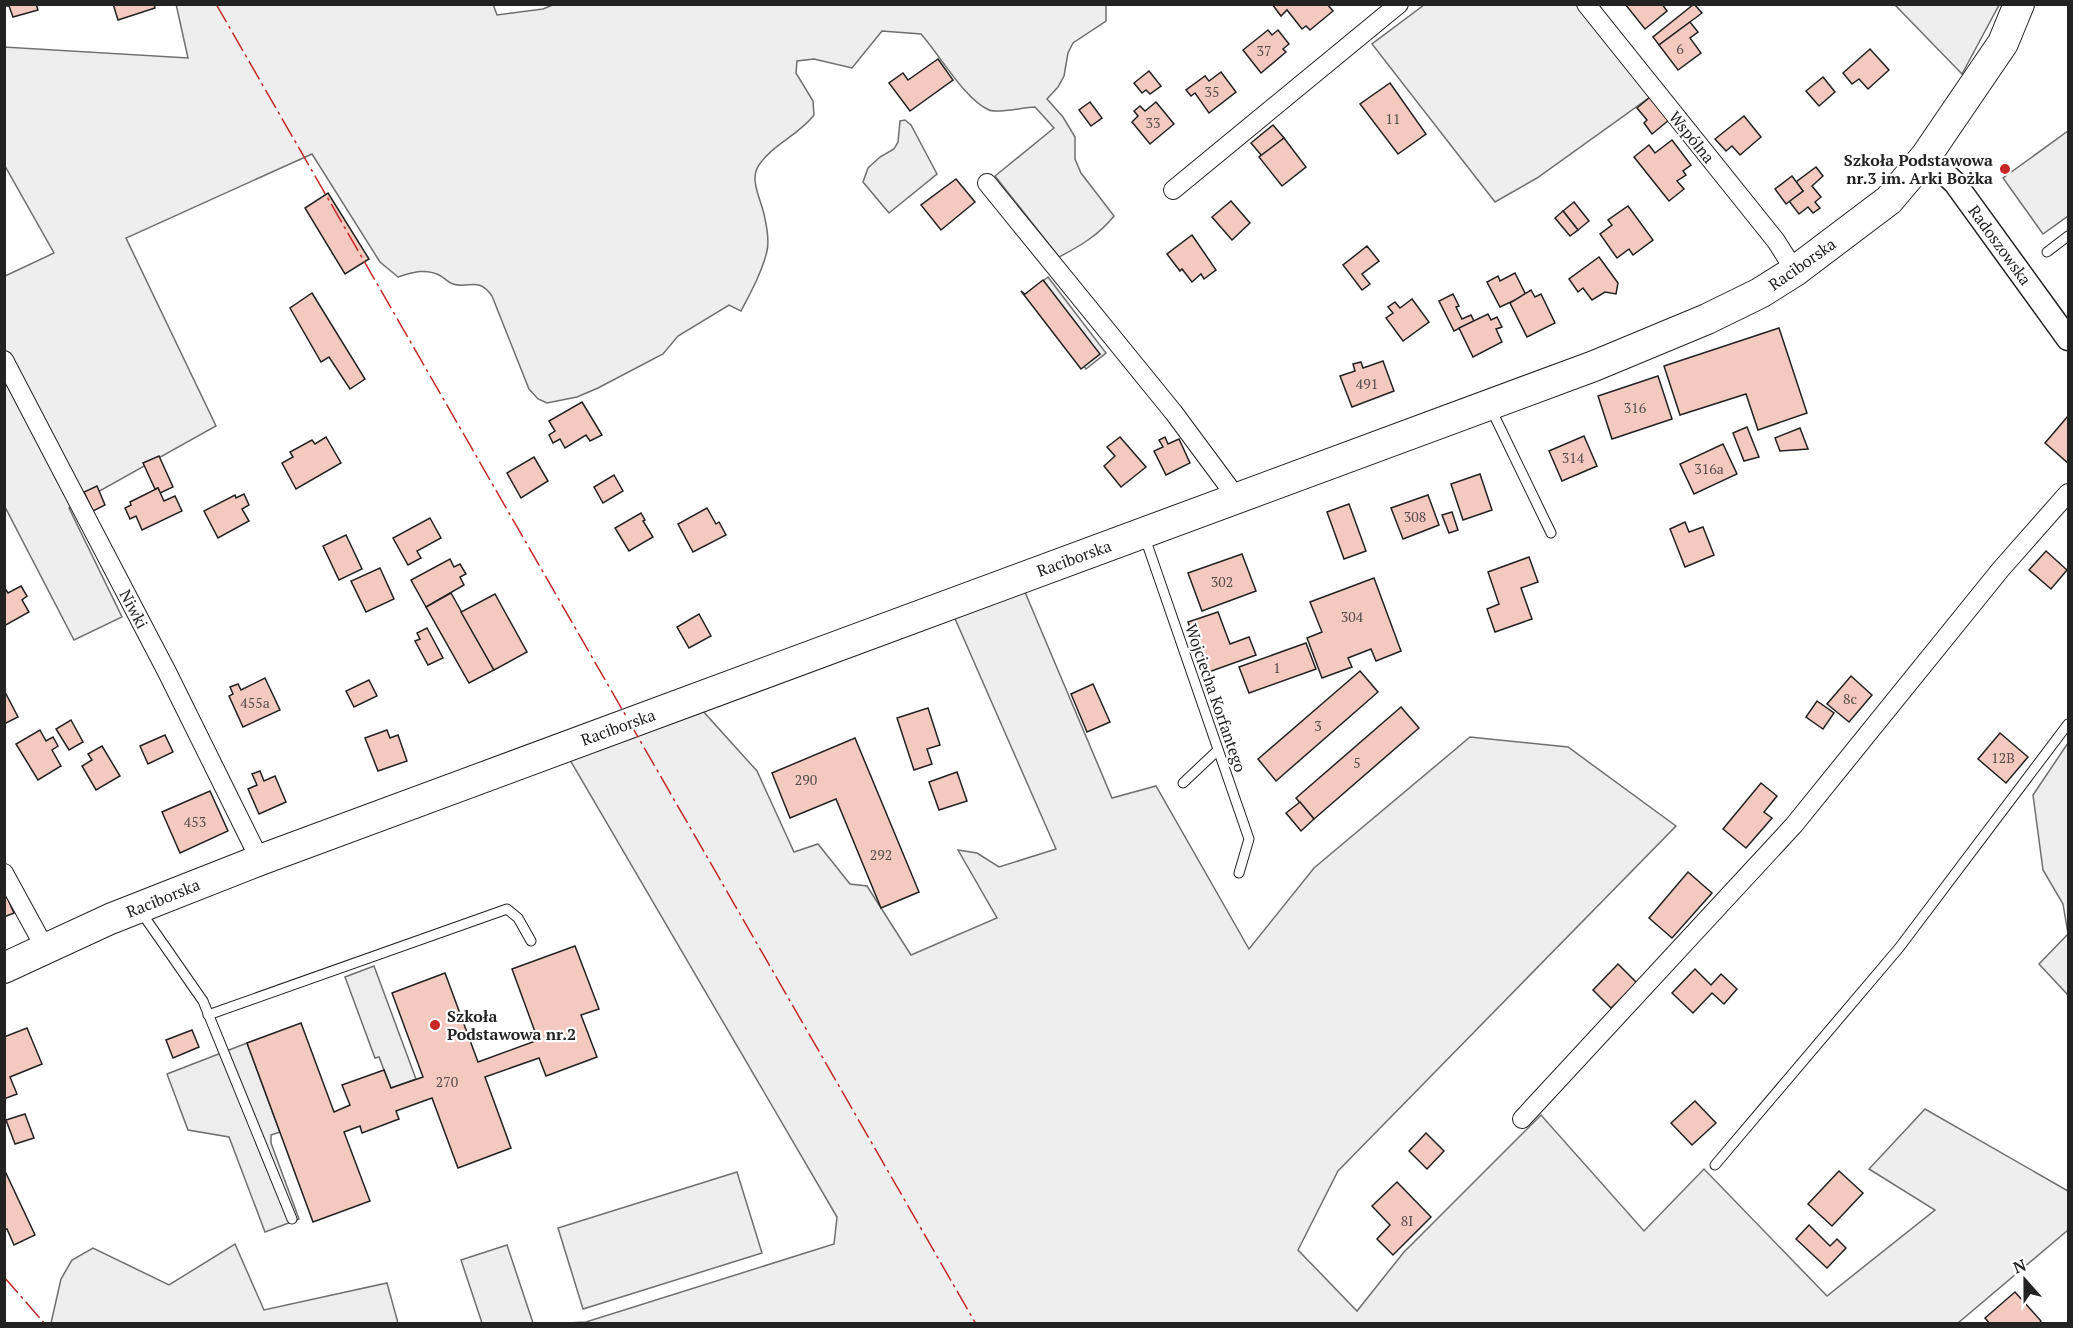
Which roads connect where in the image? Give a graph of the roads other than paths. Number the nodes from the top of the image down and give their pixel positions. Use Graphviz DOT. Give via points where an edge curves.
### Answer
graph roads {
  1 [pos="1399,4"];
  2 [pos="1586,4"];
  3 [pos="2019,4"];
  4 [pos="1926,156"];
  5 [pos="987,183"];
  6 [pos="1173,190"];
  7 [pos="2068,236"];
  8 [pos="2047,252"];
  9 [pos="1795,271"];
  10 [pos="2068,339"];
  11 [pos="4,360"];
  12 [pos="1488,405"];
  13 [pos="2068,493"];
  14 [pos="1237,498"];
  15 [pos="1144,532"];
  16 [pos="1551,533"];
  17 [pos="2068,724"];
  18 [pos="1218,750"];
  19 [pos="1184,783"];
  20 [pos="260,860"];
  21 [pos="4,873"];
  22 [pos="1239,873"];
  23 [pos="137,908"];
  24 [pos="531,941"];
  25 [pos="45,948"];
  26 [pos="4,968"];
  27 [pos="208,1015"];
  28 [pos="1522,1119"];
  29 [pos="1716,1165"];
  30 [pos="292,1219"];
  1 -- 6 [label="street"];
  2 -- 9 [label="street, Wspólna" via="1776,241"];
  3 -- 4 [label="main road, Raciborska" via="2003,43"];
  4 -- 9 [label="main road, Raciborska" via="1889,200"];
  4 -- 10 [label="street, Radoszowska" via="1955,183"];
  5 -- 14 [label="street" via="1174,413"];
  7 -- 8 [label="lane"];
  9 -- 12 [label="main road, Raciborska" via="1707,319"];
  11 -- 20 [label="street, Niwki"];
  12 -- 14 [label="main road, Raciborska"];
  12 -- 16 [label="lane"];
  13 -- 28 [label="street" via="2001,569 1794,825"];
  14 -- 15 [label="main road, Raciborska"];
  15 -- 18 [label="lane, Wojciecha Korfantego"];
  15 -- 20 [label="main road, Raciborska"];
  17 -- 29 [label="lane" via="1899,948"];
  18 -- 19 [label="lane"];
  18 -- 22 [label="lane, Wojciecha Korfantego" via="1249,839"];
  20 -- 23 [label="main road, Raciborska"];
  21 -- 25 [label="street"];
  23 -- 25 [label="main road, Raciborska"];
  23 -- 27 [label="lane" via="203,1001"];
  24 -- 27 [label="lane" via="518,918 507,909"];
  25 -- 26 [label="main road, Raciborska"];
  27 -- 30 [label="lane"];
}
